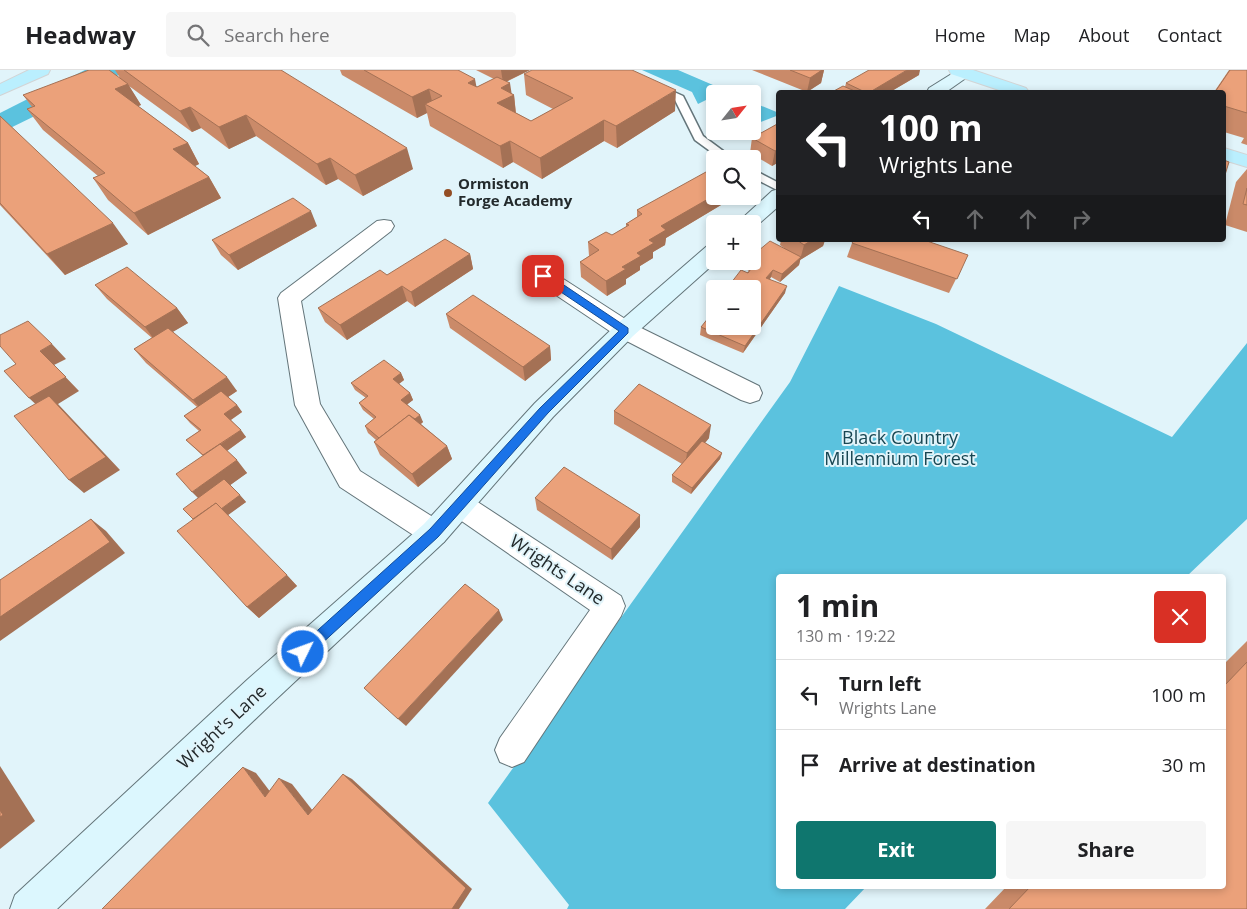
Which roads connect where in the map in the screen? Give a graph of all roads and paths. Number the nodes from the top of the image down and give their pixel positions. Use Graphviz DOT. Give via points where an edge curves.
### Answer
graph roads {
  1 [pos="42,70"];
  2 [pos="617,70"];
  3 [pos="961,72"];
  4 [pos="0,90"];
  5 [pos="938,90"];
  6 [pos="1014,90"];
  7 [pos="716,150"];
  8 [pos="1226,155"];
  9 [pos="1247,161"];
  10 [pos="761,177"];
  11 [pos="776,186"];
  12 [pos="776,198"];
  13 [pos="756,215"];
  14 [pos="384,226"];
  15 [pos="706,259"];
  16 [pos="543,276"];
  17 [pos="625,330"];
  18 [pos="750,393"];
  19 [pos="460,505"];
  20 [pos="434,533"];
  21 [pos="512,750"];
  22 [pos="29,909"];
  1 -- 4 [label="main road"];
  2 -- 7 [label="lane" via="679,98 699,138"];
  3 -- 5 [label="street"];
  3 -- 6 [label="main road"];
  8 -- 9 [label="main road"];
  10 -- 11 [label="lane"];
  12 -- 13 [label="street"];
  14 -- 20 [label="street" via="289,298 301,373 308,405 350,479"];
  15 -- 17 [label="street, Wright's Lane"];
  16 -- 17 [label="street"];
  17 -- 18 [label="street"];
  17 -- 19 [label="street, Wright's Lane" via="544,410"];
  19 -- 20 [label="street, Wright's Lane"];
  19 -- 21 [label="street, Wrights Lane" via="610,606"];
  20 -- 22 [label="street, Wright's Lane" via="259,692"];
}
